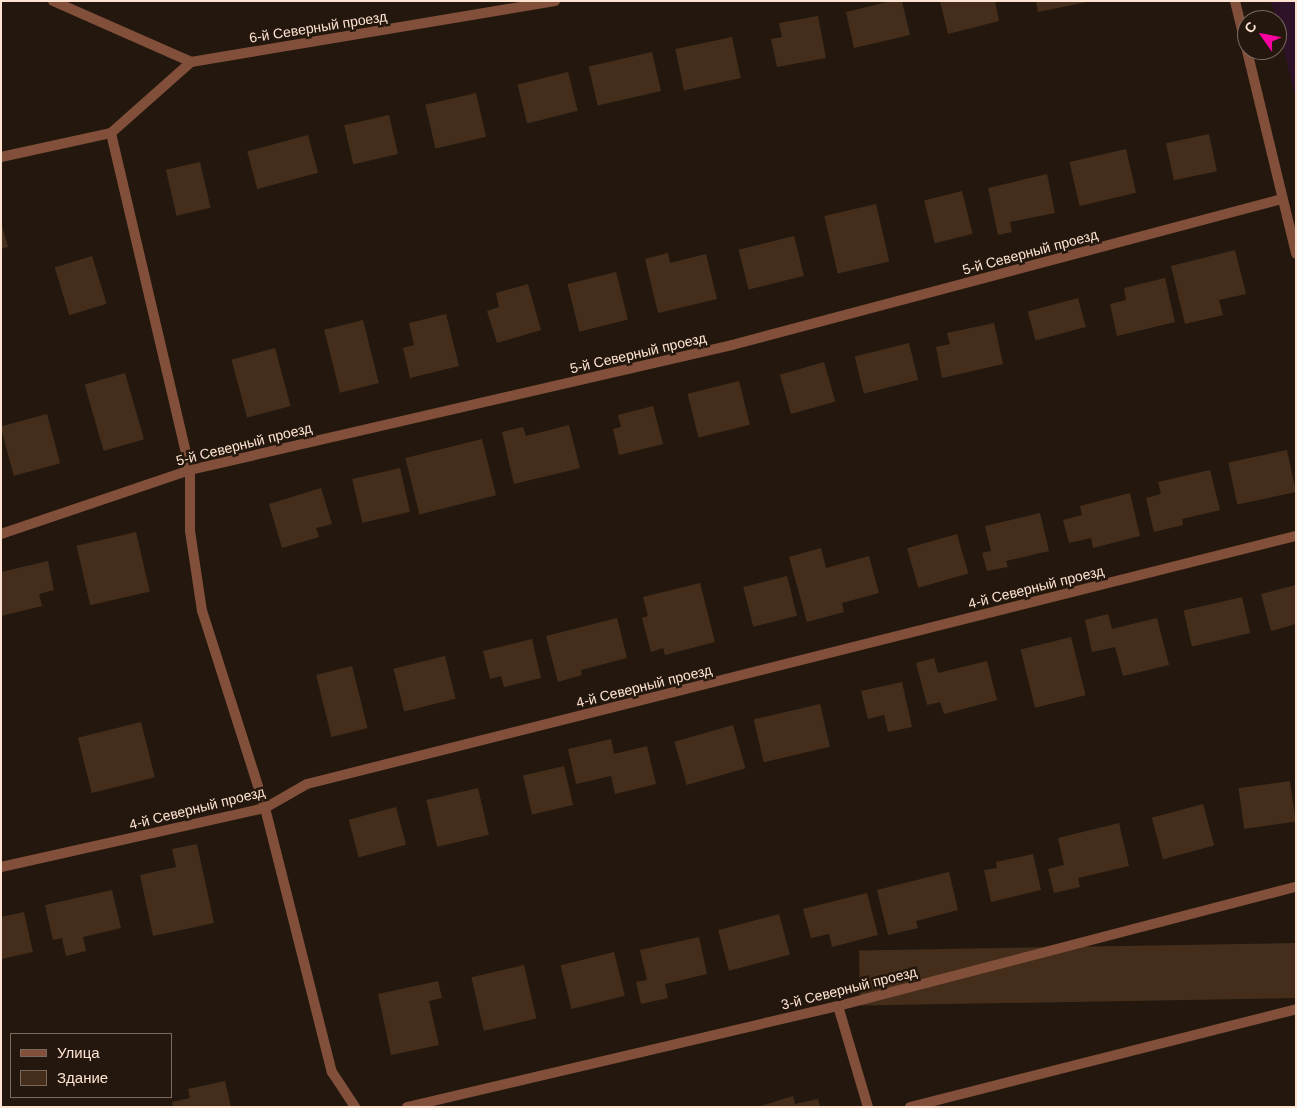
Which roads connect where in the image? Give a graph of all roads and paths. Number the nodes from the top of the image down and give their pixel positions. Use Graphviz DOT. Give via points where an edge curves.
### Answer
graph roads {
  1 [pos="53,1"];
  2 [pos="555,1"];
  3 [pos="1235,1"];
  4 [pos="190,62"];
  5 [pos="111,133"];
  6 [pos="1,157"];
  7 [pos="1282,199"];
  8 [pos="1296,254"];
  9 [pos="190,470"];
  10 [pos="1,534"];
  11 [pos="1296,536"];
  12 [pos="266,808"];
  13 [pos="1,866"];
  14 [pos="1296,887"];
  15 [pos="838,1006"];
  16 [pos="1296,1009"];
  17 [pos="355,1107"];
  18 [pos="407,1107"];
  19 [pos="868,1107"];
  20 [pos="910,1107"];
  1 -- 4 [label="street"];
  2 -- 4 [label="street, 6-й Северный проезд"];
  3 -- 7 [label="street"];
  4 -- 5 [label="street"];
  5 -- 6 [label="street"];
  5 -- 9 [label="street"];
  7 -- 8 [label="street"];
  7 -- 9 [label="street, 5-й Северный проезд" via="732,346"];
  9 -- 10 [label="street, 5-й Северный проезд"];
  9 -- 12 [label="street" via="190,530 202,611"];
  11 -- 12 [label="street, 4-й Северный проезд" via="307,784"];
  12 -- 13 [label="street, 4-й Северный проезд"];
  12 -- 17 [label="street" via="332,1072"];
  14 -- 15 [label="street, 3-й Северный проезд"];
  15 -- 18 [label="street, 3-й Северный проезд"];
  15 -- 19 [label="street"];
  16 -- 20 [label="street"];
}
